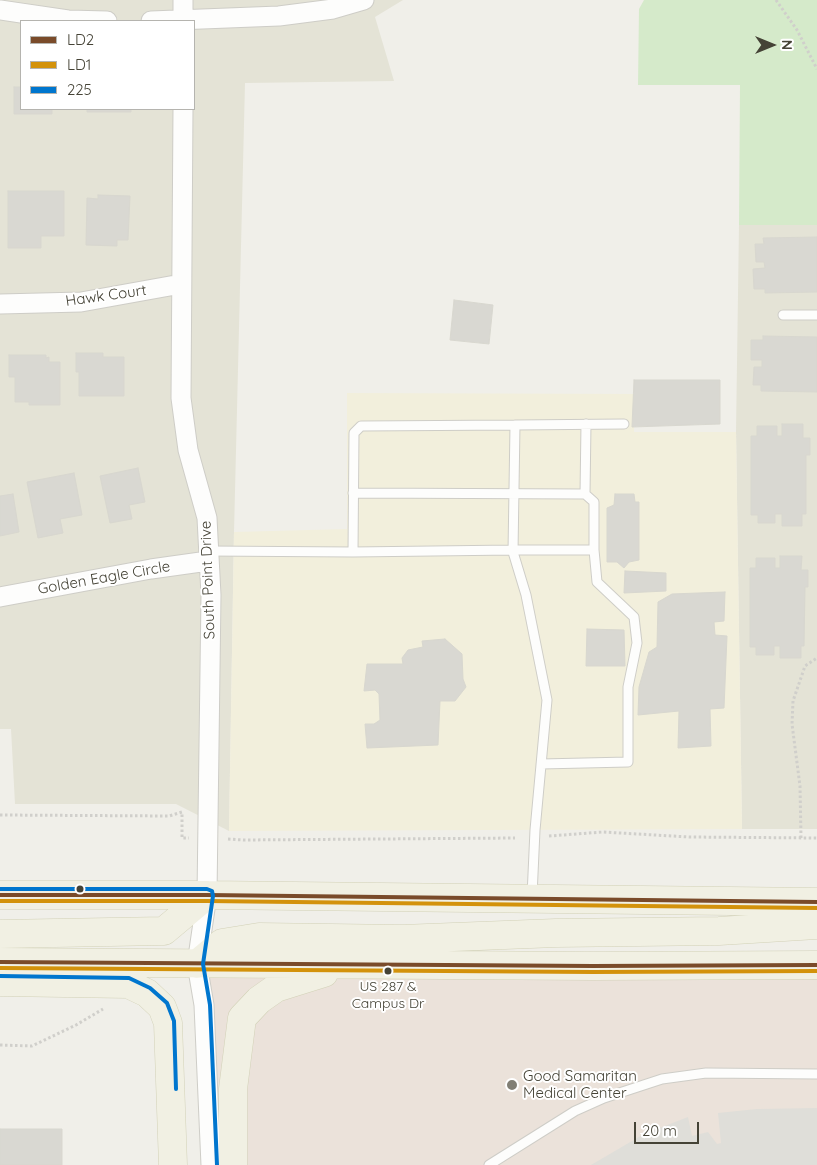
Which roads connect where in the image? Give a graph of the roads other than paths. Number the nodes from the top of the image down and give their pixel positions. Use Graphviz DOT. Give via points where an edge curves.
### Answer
graph roads {
  1 [pos="183,0"];
  2 [pos="364,0"];
  3 [pos="0,10"];
  4 [pos="68,20"];
  5 [pos="183,20"];
  6 [pos="183,110"];
  7 [pos="181,284"];
  8 [pos="0,304"];
  9 [pos="783,315"];
  10 [pos="817,315"];
  11 [pos="586,424"];
  12 [pos="624,424"];
  13 [pos="515,425"];
  14 [pos="353,493"];
  15 [pos="514,494"];
  16 [pos="584,494"];
  17 [pos="513,550"];
  18 [pos="594,550"];
  19 [pos="353,552"];
  20 [pos="208,556"];
  21 [pos="0,597"];
  22 [pos="541,764"];
  23 [pos="0,895"];
  24 [pos="207,895"];
  25 [pos="532,899"];
  26 [pos="817,902"];
  27 [pos="817,925"];
  28 [pos="0,934"];
  29 [pos="0,962"];
  30 [pos="197,964"];
  31 [pos="356,965"];
  32 [pos="817,965"];
  33 [pos="0,982"];
  34 [pos="817,1074"];
  35 [pos="173,1165"];
  36 [pos="211,1165"];
  37 [pos="233,1165"];
  38 [pos="489,1165"];
  1 -- 5 [label="street"];
  2 -- 5 [label="street" via="333,9 279,16"];
  3 -- 4 [label="street"];
  6 -- 7 [label="street, South Point Drive"];
  7 -- 8 [label="street, Hawk Court" via="81,302"];
  7 -- 20 [label="street, South Point Drive" via="181,398 188,450 207,518"];
  9 -- 10 [label="lane"];
  11 -- 12 [label="lane"];
  11 -- 13 [label="lane"];
  11 -- 16 [label="lane"];
  13 -- 14 [label="lane" via="361,426 354,432"];
  13 -- 15 [label="lane"];
  14 -- 15 [label="lane"];
  14 -- 19 [label="lane"];
  15 -- 16 [label="lane"];
  15 -- 17 [label="lane"];
  16 -- 18 [label="lane" via="594,502"];
  17 -- 18 [label="lane"];
  17 -- 19 [label="lane"];
  17 -- 22 [label="lane" via="526,595 546,700"];
  18 -- 22 [label="lane" via="597,582 634,617 637,643 628,687 628,762"];
  19 -- 20 [label="lane"];
  20 -- 21 [label="street, Golden Eagle Circle"];
  20 -- 24 [label="street, South Point Drive" via="211,595"];
  22 -- 25 [label="lane"];
  23 -- 24 [label="main road"];
  24 -- 25 [label="main road"];
  24 -- 28 [label="main road" via="164,931"];
  24 -- 30 [label="street, South Point Drive"];
  25 -- 26 [label="main road"];
  27 -- 30 [label="main road" via="719,931 402,939 259,937 222,943"];
  29 -- 30 [label="main road"];
  30 -- 31 [label="main road"];
  30 -- 36 [label="street, South Point Drive" via="204,1005"];
  31 -- 32 [label="main road"];
  31 -- 37 [label="main road" via="276,988 242,1018 233,1089"];
  33 -- 35 [label="main road" via="128,984 147,993 162,1007 168,1023"];
  34 -- 38 [label="lane" via="706,1073 662,1079 575,1111"];
}
